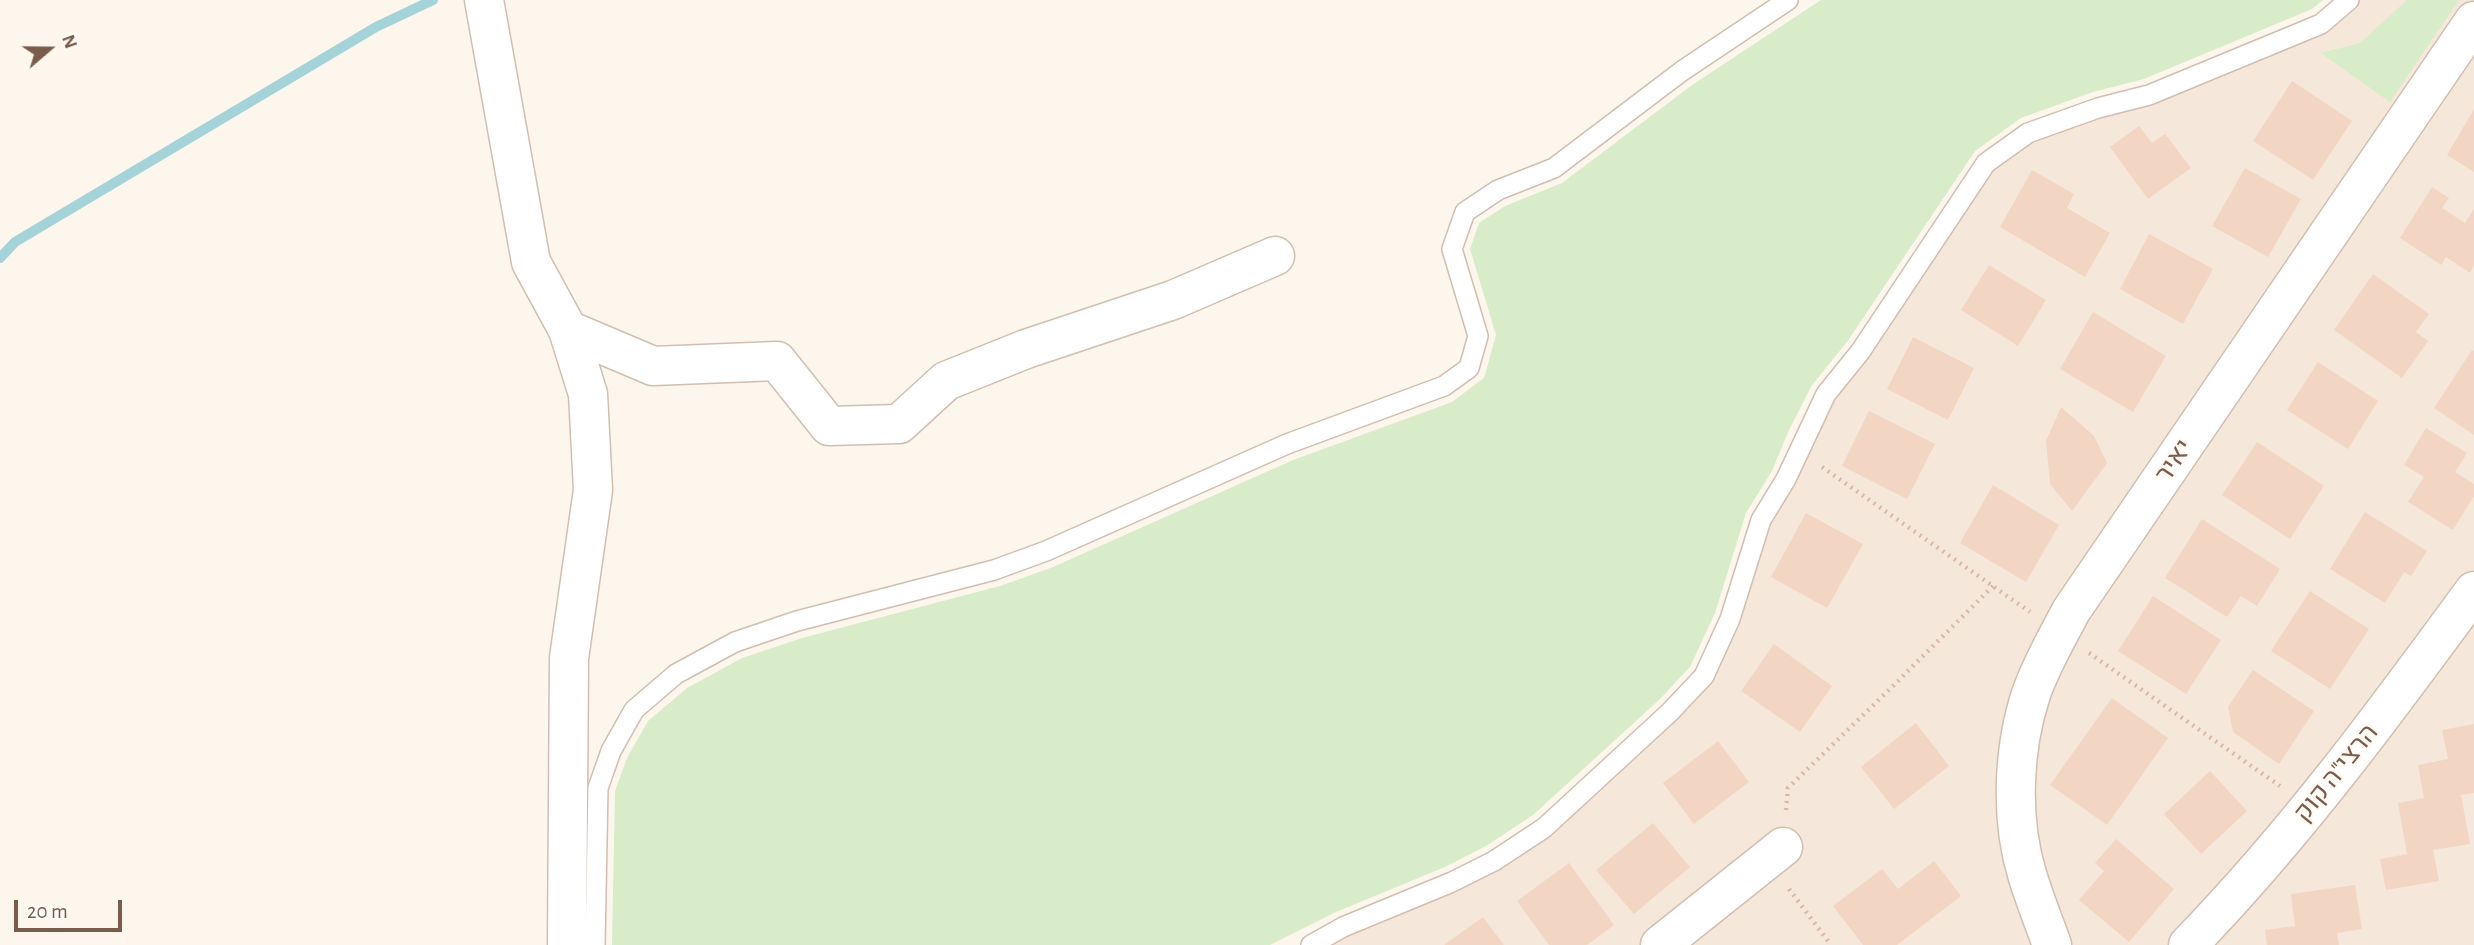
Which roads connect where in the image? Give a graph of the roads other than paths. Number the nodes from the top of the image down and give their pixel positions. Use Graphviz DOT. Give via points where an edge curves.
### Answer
graph roads {
  1 [pos="484,0"];
  2 [pos="1788,0"];
  3 [pos="2349,0"];
  4 [pos="2474,21"];
  5 [pos="1275,256"];
  6 [pos="568,330"];
  7 [pos="2474,591"];
  8 [pos="1775,854"];
  9 [pos="567,945"];
  10 [pos="595,945"];
  11 [pos="1311,945"];
  12 [pos="1660,945"];
  13 [pos="2052,945"];
  14 [pos="2188,945"];
  1 -- 6 [label="street" via="531,262"];
  2 -- 10 [label="lane" via="1682,71 1554,168 1498,190 1465,212 1452,249 1478,336 1469,368 1444,386 1287,444 1046,551 994,570 797,621 735,642 676,674 634,710 611,751 598,788"];
  3 -- 11 [label="lane" via="2321,23 2149,95 2098,107 2028,133 1986,163 1860,352 1826,394 1761,520 1730,619 1704,676 1544,828 1494,861"];
  4 -- 13 [label="street, יאיר" via="2071,611 2044,663 2017,752 2016,811 2026,872"];
  5 -- 6 [label="street" via="1173,300 947,381 899,424 829,426 776,361 653,366"];
  6 -- 9 [label="street" via="588,394 593,490 569,658"];
  7 -- 14 [label="street, הרצי\"ה קוק" via="2347,761 2232,900"];
  8 -- 12 [label="street"];
}
